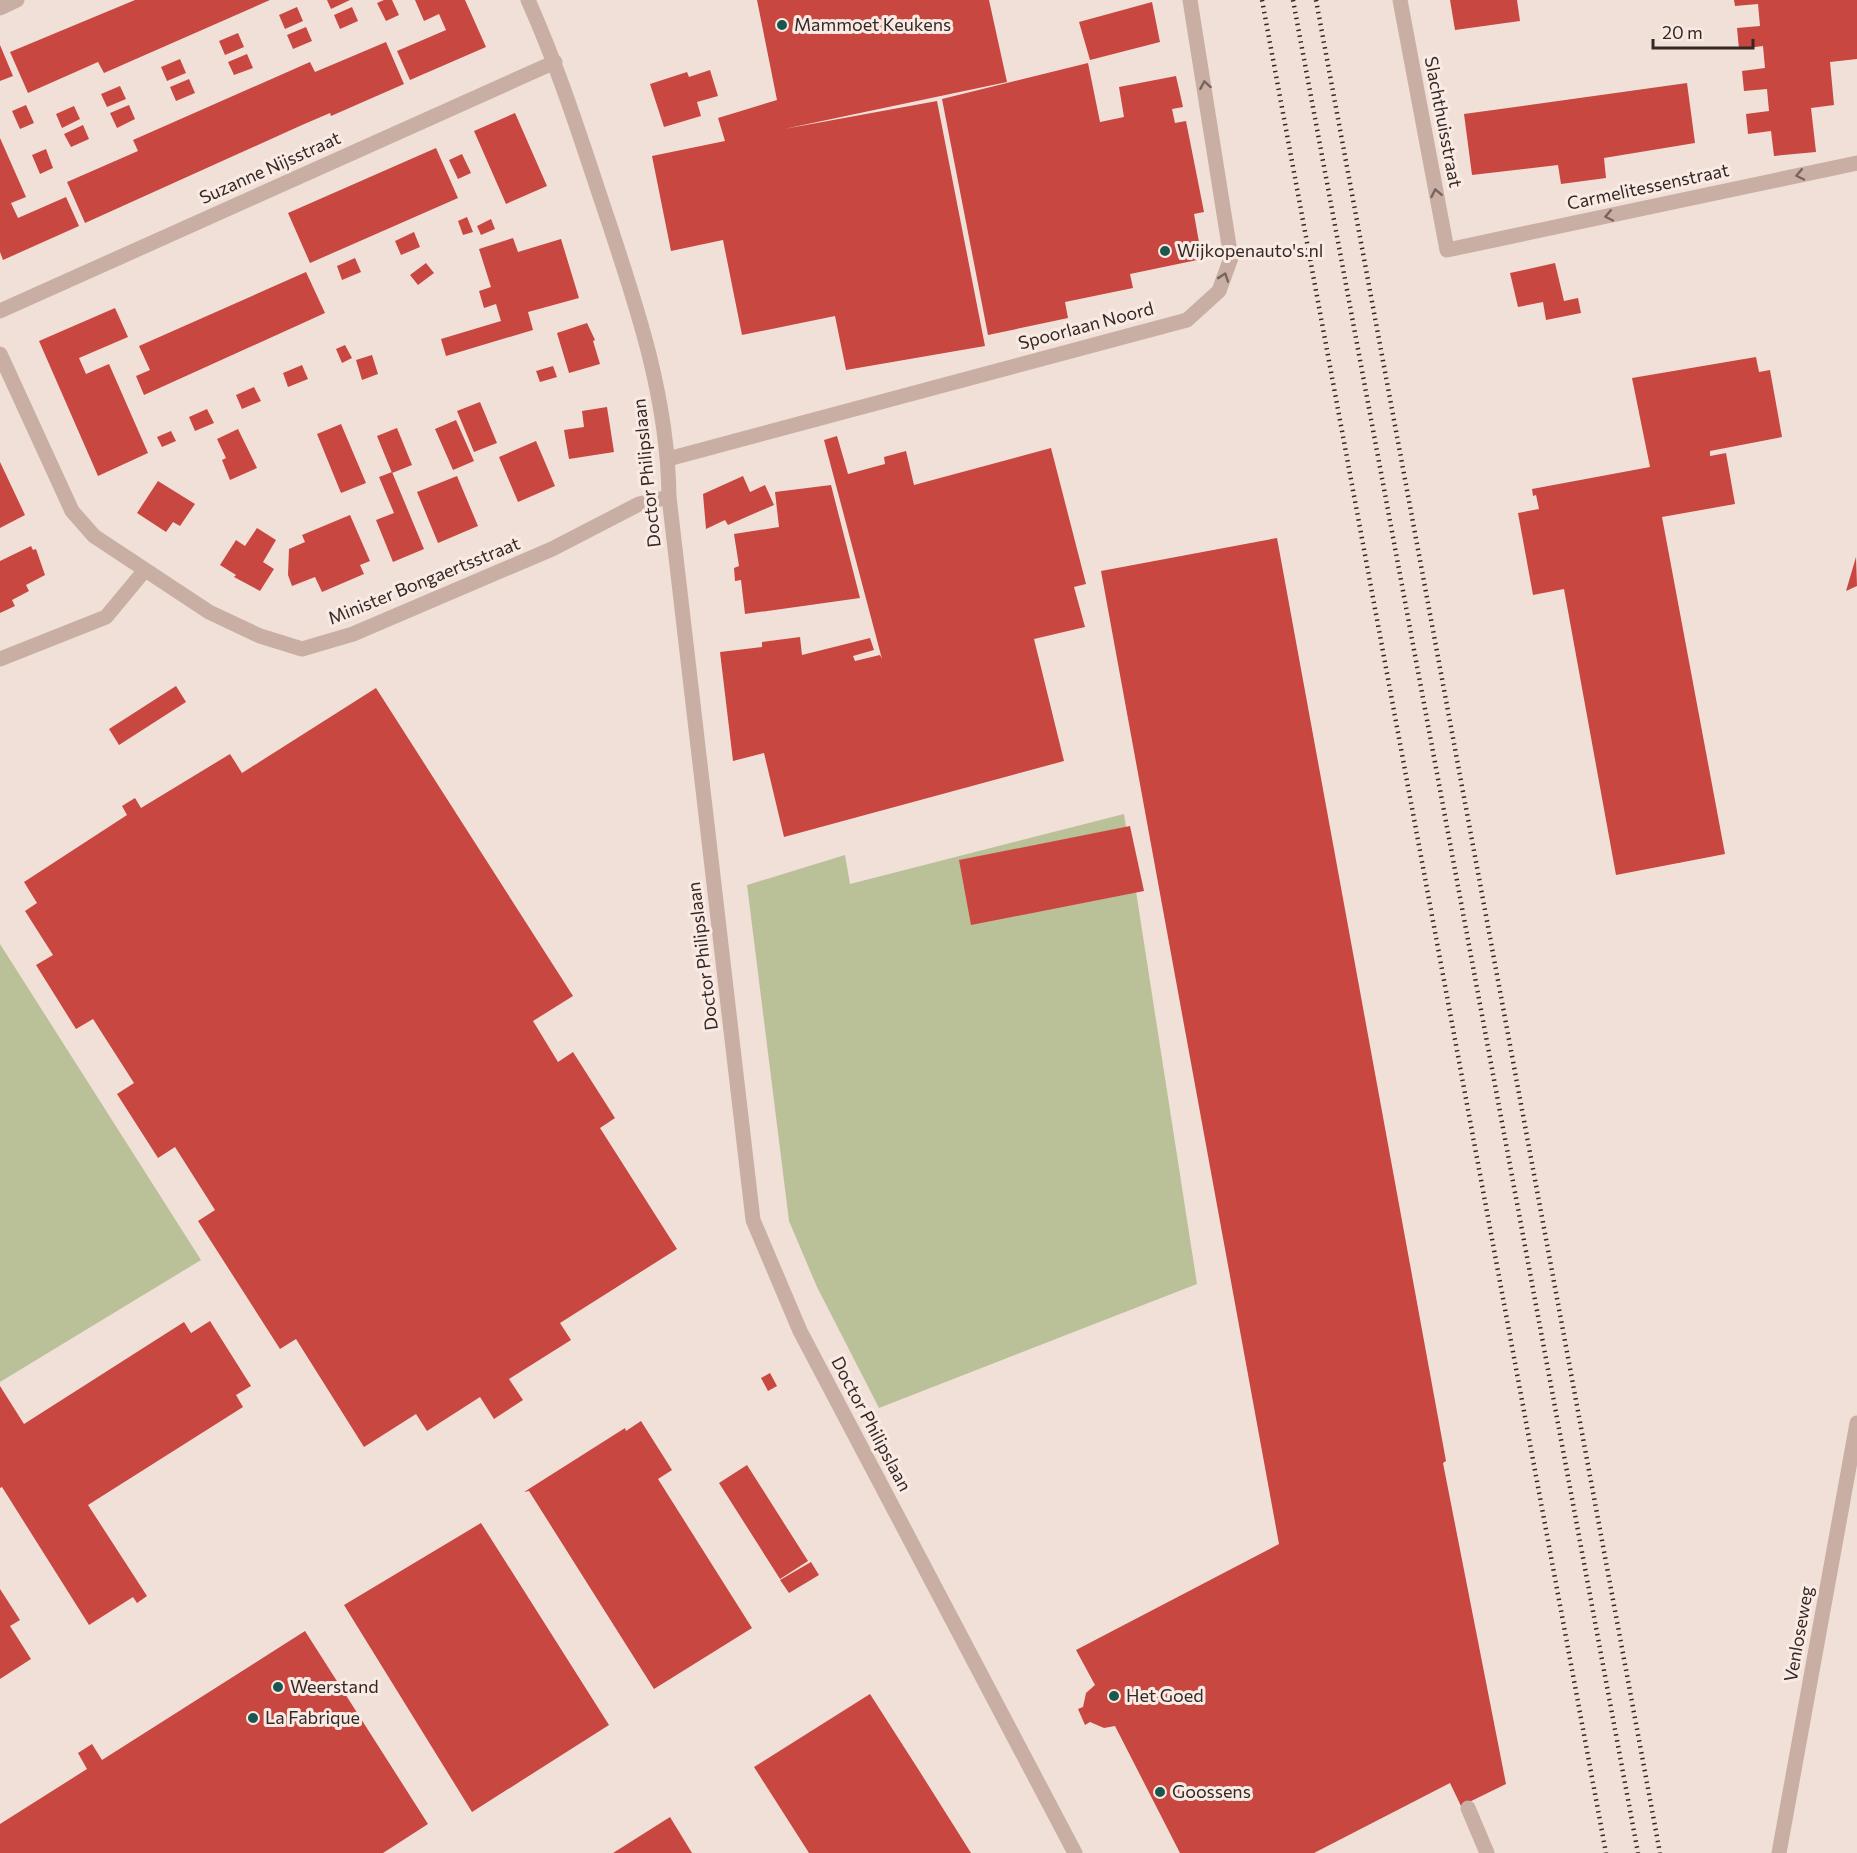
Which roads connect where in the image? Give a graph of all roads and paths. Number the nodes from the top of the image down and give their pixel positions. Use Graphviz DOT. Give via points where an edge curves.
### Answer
graph roads {
  1 [pos="17,0"];
  2 [pos="528,0"];
  3 [pos="1190,0"];
  4 [pos="1401,0"];
  5 [pos="0,8"];
  6 [pos="555,62"];
  7 [pos="1857,163"];
  8 [pos="1447,250"];
  9 [pos="0,310"];
  10 [pos="0,354"];
  11 [pos="668,459"];
  12 [pos="669,497"];
  13 [pos="145,570"];
  14 [pos="0,659"];
  15 [pos="1857,1423"];
  16 [pos="1468,1808"];
  17 [pos="1075,1853"];
  18 [pos="1486,1853"];
  19 [pos="1779,1853"];
  1 -- 5 [label="street"];
  2 -- 6 [label="street, Doctor Philipslaan"];
  11 -- 3 [label="street, Spoorlaan Noord, one-way" via="1186,320 1219,291 1231,258"];
  8 -- 4 [label="street, Slachthuisstraat, one-way"];
  6 -- 9 [label="street, Suzanne Nijsstraat"];
  6 -- 11 [label="street, Doctor Philipslaan" via="652,360"];
  7 -- 8 [label="street, Carmelitessenstraat, one-way"];
  10 -- 13 [label="street, Minister Bongaertsstraat" via="72,511 94,536"];
  11 -- 12 [label="street, Doctor Philipslaan"];
  12 -- 13 [label="street, Minister Bongaertsstraat" via="639,504 552,549 353,634 302,649 260,636 209,612"];
  12 -- 17 [label="street, Doctor Philipslaan" via="753,1220 800,1331"];
  13 -- 14 [label="street" via="106,617"];
  15 -- 19 [label="street, Venloseweg"];
  16 -- 18 [label="street"];
}
